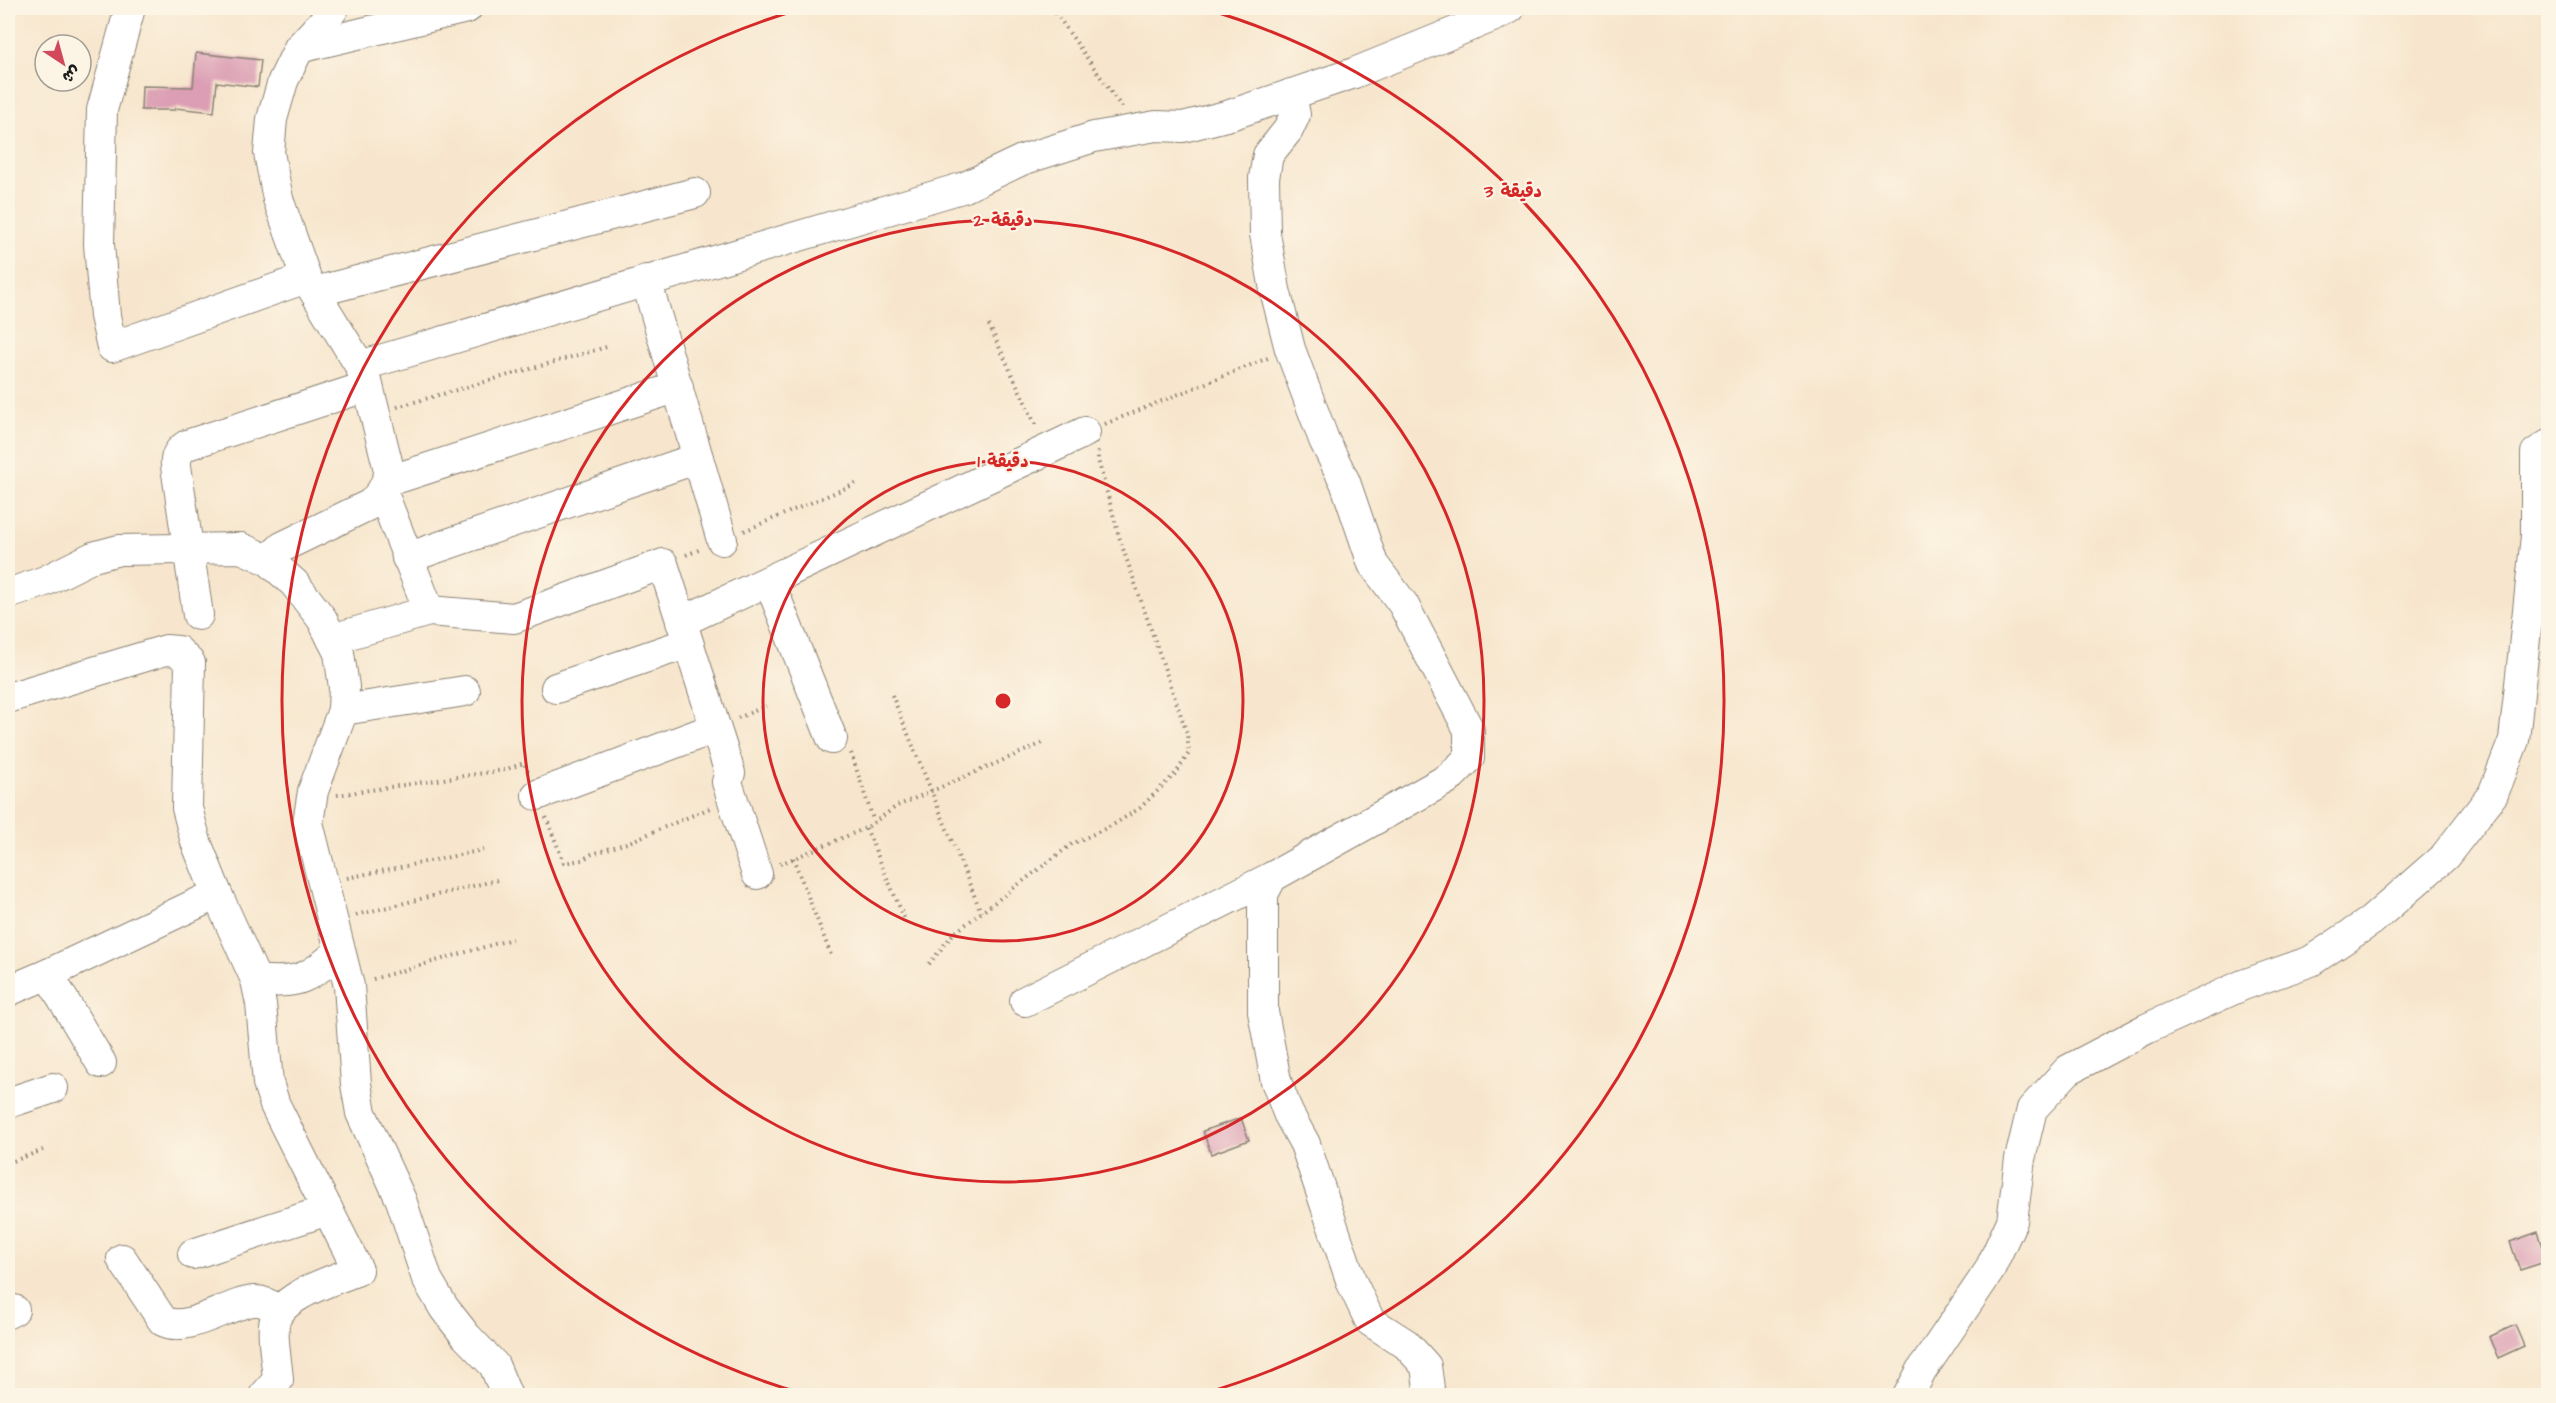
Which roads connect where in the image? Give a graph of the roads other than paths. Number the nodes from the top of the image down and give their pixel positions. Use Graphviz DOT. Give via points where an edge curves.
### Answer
graph roads {
  1 [pos="130,8"];
  2 [pos="334,8"];
  3 [pos="467,8"];
  4 [pos="1510,8"];
  5 [pos="299,48"];
  6 [pos="1291,94"];
  7 [pos="695,193"];
  8 [pos="646,280"];
  9 [pos="310,285"];
  10 [pos="678,387"];
  11 [pos="368,389"];
  12 [pos="1097,435"];
  13 [pos="2548,445"];
  14 [pos="698,458"];
  15 [pos="386,483"];
  16 [pos="722,540"];
  17 [pos="187,548"];
  18 [pos="407,558"];
  19 [pos="268,560"];
  20 [pos="769,581"];
  21 [pos="8,594"];
  22 [pos="429,611"];
  23 [pos="198,615"];
  24 [pos="685,633"];
  25 [pos="332,639"];
  26 [pos="556,688"];
  27 [pos="465,691"];
  28 [pos="8,698"];
  29 [pos="343,710"];
  30 [pos="715,728"];
  31 [pos="832,739"];
  32 [pos="537,795"];
  33 [pos="757,874"];
  34 [pos="1272,877"];
  35 [pos="217,894"];
  36 [pos="340,951"];
  37 [pos="48,974"];
  38 [pos="256,980"];
  39 [pos="8,991"];
  40 [pos="1025,1001"];
  41 [pos="101,1063"];
  42 [pos="53,1088"];
  43 [pos="8,1103"];
  44 [pos="328,1210"];
  45 [pos="193,1254"];
  46 [pos="122,1259"];
  47 [pos="280,1311"];
  48 [pos="264,1395"];
  49 [pos="507,1395"];
  50 [pos="1430,1395"];
  51 [pos="1908,1395"];
  1 -- 9 [label="street" via="102,110 99,244 112,348"];
  2 -- 5 [label="street"];
  3 -- 5 [label="street"];
  4 -- 6 [label="street" via="1420,47"];
  5 -- 9 [label="street" via="283,81 272,119 269,153 278,199"];
  6 -- 8 [label="street" via="1183,127 1156,126 1094,136 1022,160 965,187"];
  6 -- 34 [label="street" via="1295,115 1268,155 1264,178 1265,234 1290,349 1324,440 1345,482 1373,564 1403,604 1469,730 1469,758 1449,778"];
  7 -- 9 [label="street"];
  8 -- 10 [label="street"];
  8 -- 11 [label="street"];
  9 -- 11 [label="street"];
  10 -- 14 [label="street"];
  10 -- 15 [label="street"];
  11 -- 15 [label="street"];
  11 -- 17 [label="street" via="180,450 175,462"];
  12 -- 20 [label="street" via="1047,450"];
  13 -- 51 [label="street" via="2536,453 2536,536 2514,740 2493,794 2445,856 2371,921 2311,961 2243,985 2068,1070 2032,1109 2020,1159 2012,1221 1989,1272"];
  14 -- 16 [label="street"];
  14 -- 18 [label="street"];
  15 -- 18 [label="street"];
  15 -- 19 [label="street" via="371,504 282,547"];
  17 -- 19 [label="street" via="241,548"];
  17 -- 21 [label="street" via="119,550 93,557"];
  17 -- 23 [label="street"];
  18 -- 22 [label="street"];
  19 -- 25 [label="street" via="294,583"];
  20 -- 24 [label="street"];
  20 -- 31 [label="street"];
  22 -- 24 [label="street" via="514,618 663,564"];
  22 -- 25 [label="street"];
  24 -- 26 [label="street"];
  24 -- 30 [label="street"];
  25 -- 29 [label="street" via="339,653"];
  27 -- 29 [label="street"];
  28 -- 35 [label="street" via="165,650 178,651 188,658 192,675 187,808"];
  29 -- 36 [label="street" via="312,798 308,823"];
  30 -- 32 [label="street"];
  30 -- 33 [label="street" via="730,773 727,782"];
  34 -- 40 [label="street"];
  34 -- 50 [label="street" via="1263,894 1263,1012 1276,1080 1305,1144 1352,1283 1370,1321 1406,1344 1426,1366"];
  35 -- 37 [label="street"];
  35 -- 38 [label="street"];
  36 -- 38 [label="street" via="302,979 282,983"];
  36 -- 49 [label="street" via="349,986 361,1113 401,1200 427,1279 461,1329 494,1365"];
  37 -- 39 [label="street"];
  37 -- 41 [label="street"];
  38 -- 44 [label="street" via="268,1083 275,1105"];
  42 -- 43 [label="street"];
  44 -- 45 [label="street"];
  44 -- 47 [label="street" via="358,1270 292,1299"];
  46 -- 47 [label="street" via="163,1321 170,1325 255,1300"];
  47 -- 48 [label="street" via="274,1324 278,1380"];
}
